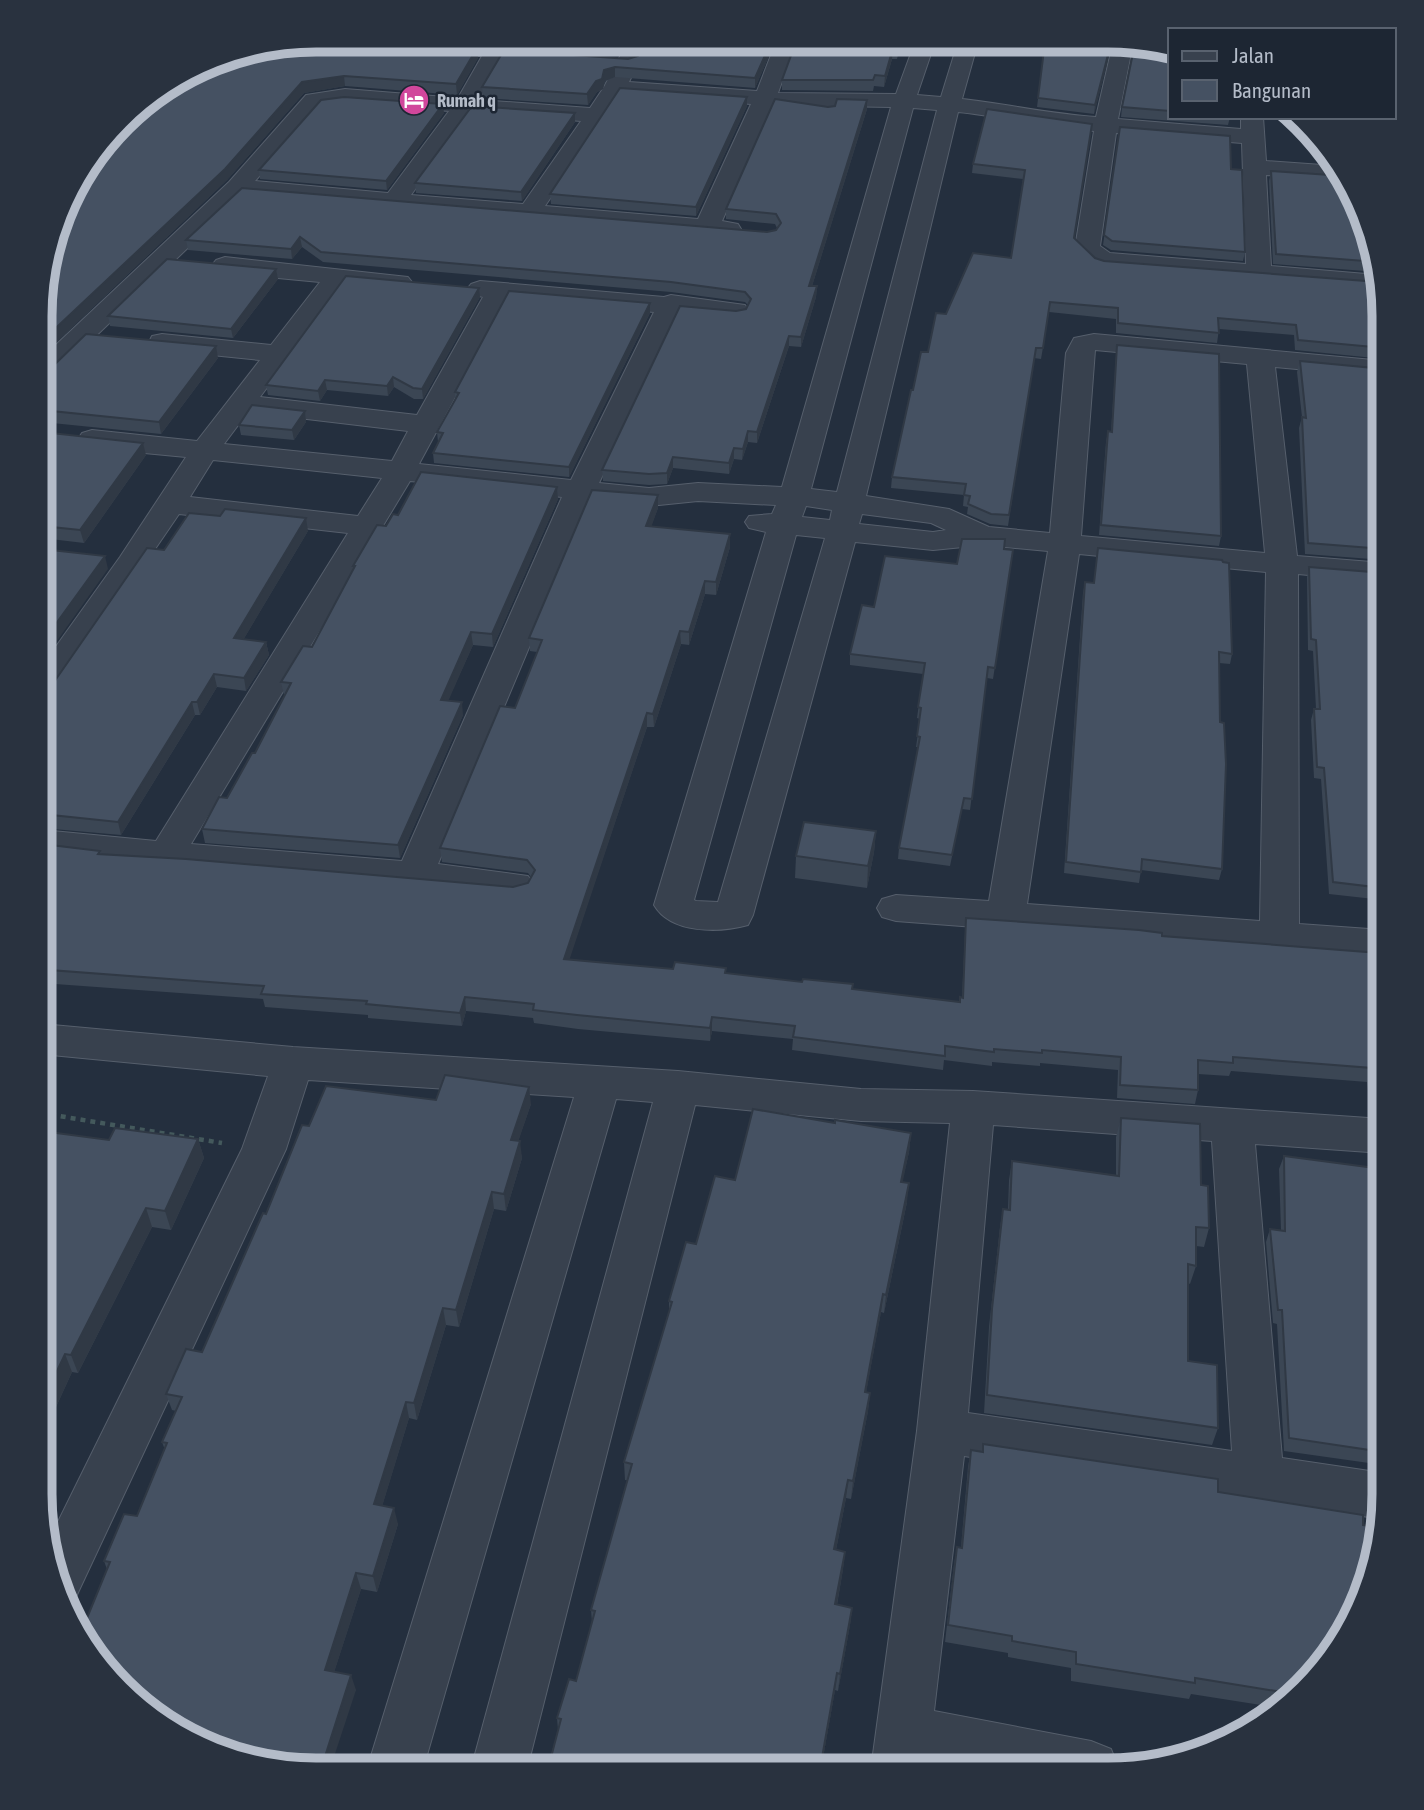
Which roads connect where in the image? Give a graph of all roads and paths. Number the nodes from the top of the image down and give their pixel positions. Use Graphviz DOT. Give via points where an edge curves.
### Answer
graph roads {
  1 [pos="495,52"];
  2 [pos="509,52"];
  3 [pos="630,52"];
  4 [pos="633,52"];
  5 [pos="782,52"];
  6 [pos="922,52"];
  7 [pos="965,52"];
  8 [pos="1121,53"];
  9 [pos="576,57"];
  10 [pos="603,59"];
  11 [pos="615,87"];
  12 [pos="765,98"];
  13 [pos="464,106"];
  14 [pos="902,110"];
  15 [pos="947,113"];
  16 [pos="596,115"];
  17 [pos="1106,125"];
  18 [pos="1252,127"];
  19 [pos="1254,167"];
  20 [pos="1329,173"];
  21 [pos="237,187"];
  22 [pos="395,200"];
  23 [pos="530,211"];
  24 [pos="707,227"];
  25 [pos="755,231"];
  26 [pos="161,258"];
  27 [pos="1259,272"];
  28 [pos="338,276"];
  29 [pos="1369,282"];
  30 [pos="419,284"];
  31 [pos="459,287"];
  32 [pos="499,291"];
  33 [pos="671,303"];
  34 [pos="736,311"];
  35 [pos="109,337"];
  36 [pos="279,354"];
  37 [pos="1260,356"];
  38 [pos="52,367"];
  39 [pos="1372,368"];
  40 [pos="242,403"];
  41 [pos="427,425"];
  42 [pos="69,436"];
  43 [pos="205,450"];
  44 [pos="401,471"];
  45 [pos="580,491"];
  46 [pos="170,504"];
  47 [pos="813,513"];
  48 [pos="368,526"];
  49 [pos="1065,543"];
  50 [pos="95,556"];
  51 [pos="134,560"];
  52 [pos="1282,563"];
  53 [pos="1372,572"];
  54 [pos="52,676"];
  55 [pos="52,844"];
  56 [pos="165,856"];
  57 [pos="415,873"];
  58 [pos="515,885"];
  59 [pos="896,908"];
  60 [pos="1006,916"];
  61 [pos="1279,937"];
  62 [pos="1372,943"];
  63 [pos="52,1040"];
  64 [pos="293,1063"];
  65 [pos="638,1084"];
  66 [pos="973,1107"];
  67 [pos="52,1115"];
  68 [pos="1232,1125"];
  69 [pos="1372,1135"];
  70 [pos="264,1149"];
  71 [pos="942,1431"];
  72 [pos="1259,1478"];
  73 [pos="1372,1494"];
  74 [pos="63,1567"];
  75 [pos="901,1751"];
  76 [pos="399,1758"];
  77 [pos="501,1758"];
  78 [pos="975,1758"];
  1 -- 13 [label="street"];
  2 -- 9 [label="street"];
  3 -- 10 [label="street"];
  4 -- 11 [label="street"];
  5 -- 12 [label="street"];
  6 -- 14 [label="street"];
  7 -- 15 [label="street"];
  8 -- 17 [label="street"];
  11 -- 12 [label="street"];
  11 -- 16 [label="street"];
  12 -- 14 [label="street" via="831,110"];
  12 -- 24 [label="street"];
  13 -- 16 [label="street"];
  13 -- 21 [label="street" via="345,96 314,100"];
  13 -- 22 [label="street"];
  14 -- 15 [label="street"];
  14 -- 47 [label="street"];
  15 -- 17 [label="street" via="1021,125 1046,120"];
  15 -- 47 [label="street"];
  16 -- 23 [label="street"];
  17 -- 18 [label="street"];
  17 -- 27 [label="street" via="1087,248 1093,254 1103,260"];
  18 -- 19 [label="street"];
  19 -- 20 [label="street"];
  19 -- 27 [label="street"];
  21 -- 22 [label="street"];
  21 -- 26 [label="street"];
  22 -- 23 [label="street"];
  23 -- 24 [label="street"];
  24 -- 25 [label="street"];
  26 -- 28 [label="street"];
  26 -- 35 [label="street"];
  27 -- 29 [label="street"];
  28 -- 30 [label="street"];
  28 -- 36 [label="street"];
  31 -- 32 [label="street"];
  32 -- 33 [label="street"];
  32 -- 41 [label="street"];
  33 -- 34 [label="street"];
  33 -- 45 [label="street"];
  35 -- 36 [label="street"];
  35 -- 38 [label="street"];
  36 -- 40 [label="street"];
  37 -- 39 [label="street"];
  37 -- 49 [label="street" via="1083,344"];
  37 -- 52 [label="street"];
  40 -- 41 [label="street"];
  40 -- 43 [label="street"];
  41 -- 44 [label="street"];
  42 -- 43 [label="street"];
  43 -- 44 [label="street"];
  43 -- 46 [label="street"];
  44 -- 45 [label="street"];
  44 -- 48 [label="street"];
  45 -- 47 [label="street" via="649,497 686,513"];
  45 -- 57 [label="street"];
  46 -- 48 [label="street"];
  46 -- 51 [label="street"];
  47 -- 47 [label="street" via="734,915 692,912 673,905"];
  47 -- 49 [label="street" via="933,541 984,536"];
  48 -- 56 [label="street"];
  49 -- 52 [label="street"];
  49 -- 60 [label="street"];
  50 -- 51 [label="street"];
  51 -- 54 [label="street"];
  52 -- 53 [label="street"];
  52 -- 61 [label="street"];
  55 -- 56 [label="street"];
  56 -- 57 [label="street"];
  57 -- 58 [label="street"];
  59 -- 60 [label="street"];
  60 -- 61 [label="street"];
  61 -- 62 [label="street"];
  63 -- 64 [label="street"];
  64 -- 65 [label="street"];
  64 -- 70 [label="street"];
  65 -- 66 [label="street" via="862,1105"];
  65 -- 76 [label="street"];
  65 -- 77 [label="street"];
  66 -- 68 [label="street"];
  66 -- 71 [label="street"];
  67 -- 70 [label="path"];
  68 -- 69 [label="street"];
  68 -- 72 [label="street"];
  70 -- 74 [label="street"];
  71 -- 72 [label="street"];
  71 -- 75 [label="street"];
  72 -- 73 [label="street"];
  75 -- 78 [label="street"];
}
